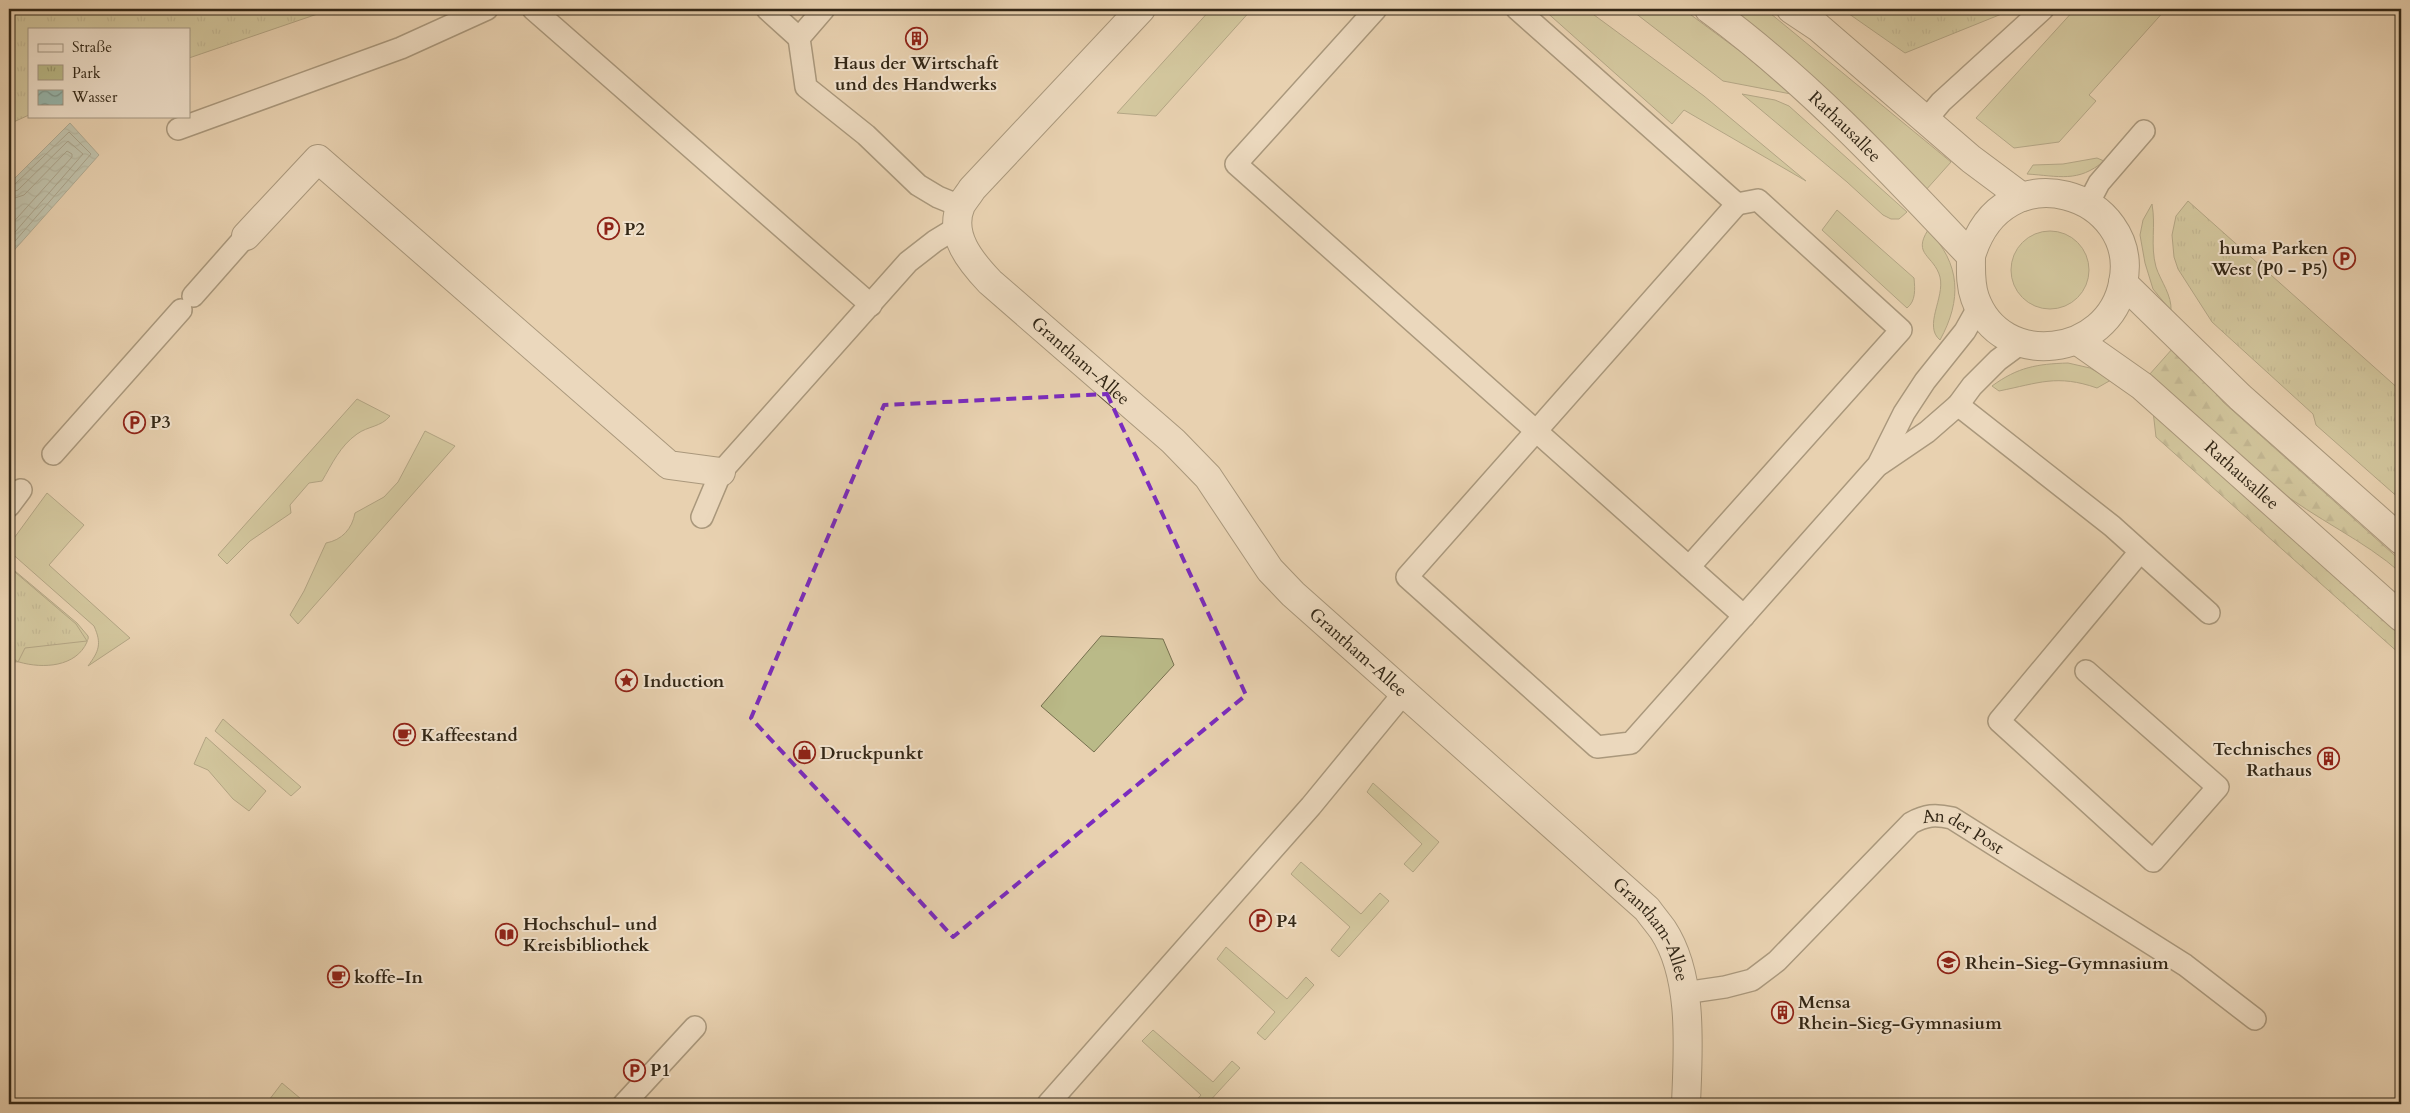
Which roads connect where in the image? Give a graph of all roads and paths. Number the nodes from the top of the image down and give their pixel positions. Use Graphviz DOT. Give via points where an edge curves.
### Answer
graph roads {
  1 [pos="487,9"];
  2 [pos="533,9"];
  3 [pos="767,9"];
  4 [pos="824,9"];
  5 [pos="1141,9"];
  6 [pos="1376,9"];
  7 [pos="1517,9"];
  8 [pos="1709,9"];
  9 [pos="1791,9"];
  10 [pos="2043,9"];
  11 [pos="799,38"];
  12 [pos="1926,120"];
  13 [pos="178,129"];
  14 [pos="2144,131"];
  15 [pos="2022,197"];
  16 [pos="1737,204"];
  17 [pos="2088,204"];
  18 [pos="959,217"];
  19 [pos="246,236"];
  20 [pos="1971,256"];
  21 [pos="2124,283"];
  22 [pos="871,305"];
  23 [pos="1979,306"];
  24 [pos="2078,340"];
  25 [pos="2021,343"];
  26 [pos="1958,405"];
  27 [pos="1536,430"];
  28 [pos="53,454"];
  29 [pos="1878,465"];
  30 [pos="722,472"];
  31 [pos="702,517"];
  32 [pos="2401,540"];
  33 [pos="2139,553"];
  34 [pos="1689,567"];
  35 [pos="2210,613"];
  36 [pos="1744,616"];
  37 [pos="2401,617"];
  38 [pos="2086,671"];
  39 [pos="1403,694"];
  40 [pos="1684,993"];
  41 [pos="2255,1019"];
  42 [pos="695,1027"];
  43 [pos="625,1104"];
  44 [pos="1048,1104"];
  45 [pos="1686,1104"];
  1 -- 13 [label="lane" via="401,48"];
  2 -- 22 [label="lane"];
  3 -- 11 [label="lane"];
  4 -- 11 [label="lane"];
  5 -- 18 [label="street" via="972,189"];
  6 -- 27 [label="lane" via="1236,164"];
  7 -- 16 [label="lane"];
  8 -- 20 [label="street, Rathausallee" via="1794,77"];
  9 -- 12 [label="street" via="1818,27"];
  10 -- 12 [label="lane" via="1941,102"];
  11 -- 18 [label="lane" via="806,87 866,135 918,186 938,197"];
  12 -- 15 [label="street" via="1970,159"];
  14 -- 17 [label="lane" via="2099,183"];
  15 -- 17 [label="street" via="2062,194"];
  15 -- 20 [label="street" via="2009,202 1988,220"];
  16 -- 27 [label="lane"];
  16 -- 34 [label="lane" via="1758,200 1901,330"];
  17 -- 21 [label="street" via="2117,236 2124,264"];
  18 -- 22 [label="lane" via="908,262"];
  18 -- 39 [label="street, Grantham-Allee" via="963,247 969,260 990,282 1173,441 1208,477 1270,570"];
  19 -- 28 [label="lane"];
  19 -- 30 [label="street" via="318,158 669,465"];
  20 -- 23 [label="street" via="1970,277"];
  21 -- 24 [label="street" via="2115,307 2099,327"];
  21 -- 32 [label="street" via="2240,397"];
  22 -- 30 [label="lane"];
  23 -- 25 [label="street" via="1998,330"];
  23 -- 29 [label="lane" via="1965,331 1904,413"];
  24 -- 25 [label="street" via="2057,347"];
  24 -- 37 [label="street, Rathausallee" via="2142,386"];
  25 -- 26 [label="lane" via="1998,360"];
  26 -- 29 [label="lane" via="1927,432"];
  26 -- 33 [label="lane" via="2112,526"];
  27 -- 34 [label="lane"];
  27 -- 36 [label="lane" via="1406,577 1597,747 1632,743"];
  29 -- 36 [label="lane"];
  30 -- 31 [label="lane"];
  33 -- 35 [label="lane"];
  33 -- 38 [label="lane" via="1999,721 2153,861 2218,787"];
  34 -- 36 [label="lane"];
  39 -- 40 [label="street, Grantham-Allee" via="1647,909 1664,931 1676,955"];
  39 -- 44 [label="lane" via="1311,806"];
  40 -- 41 [label="lane, An der Post" via="1752,980 1777,961 1911,823 1936,814 1952,818 2185,965"];
  40 -- 45 [label="street, Grantham-Allee" via="1688,1028"];
  42 -- 43 [label="lane"];
}
